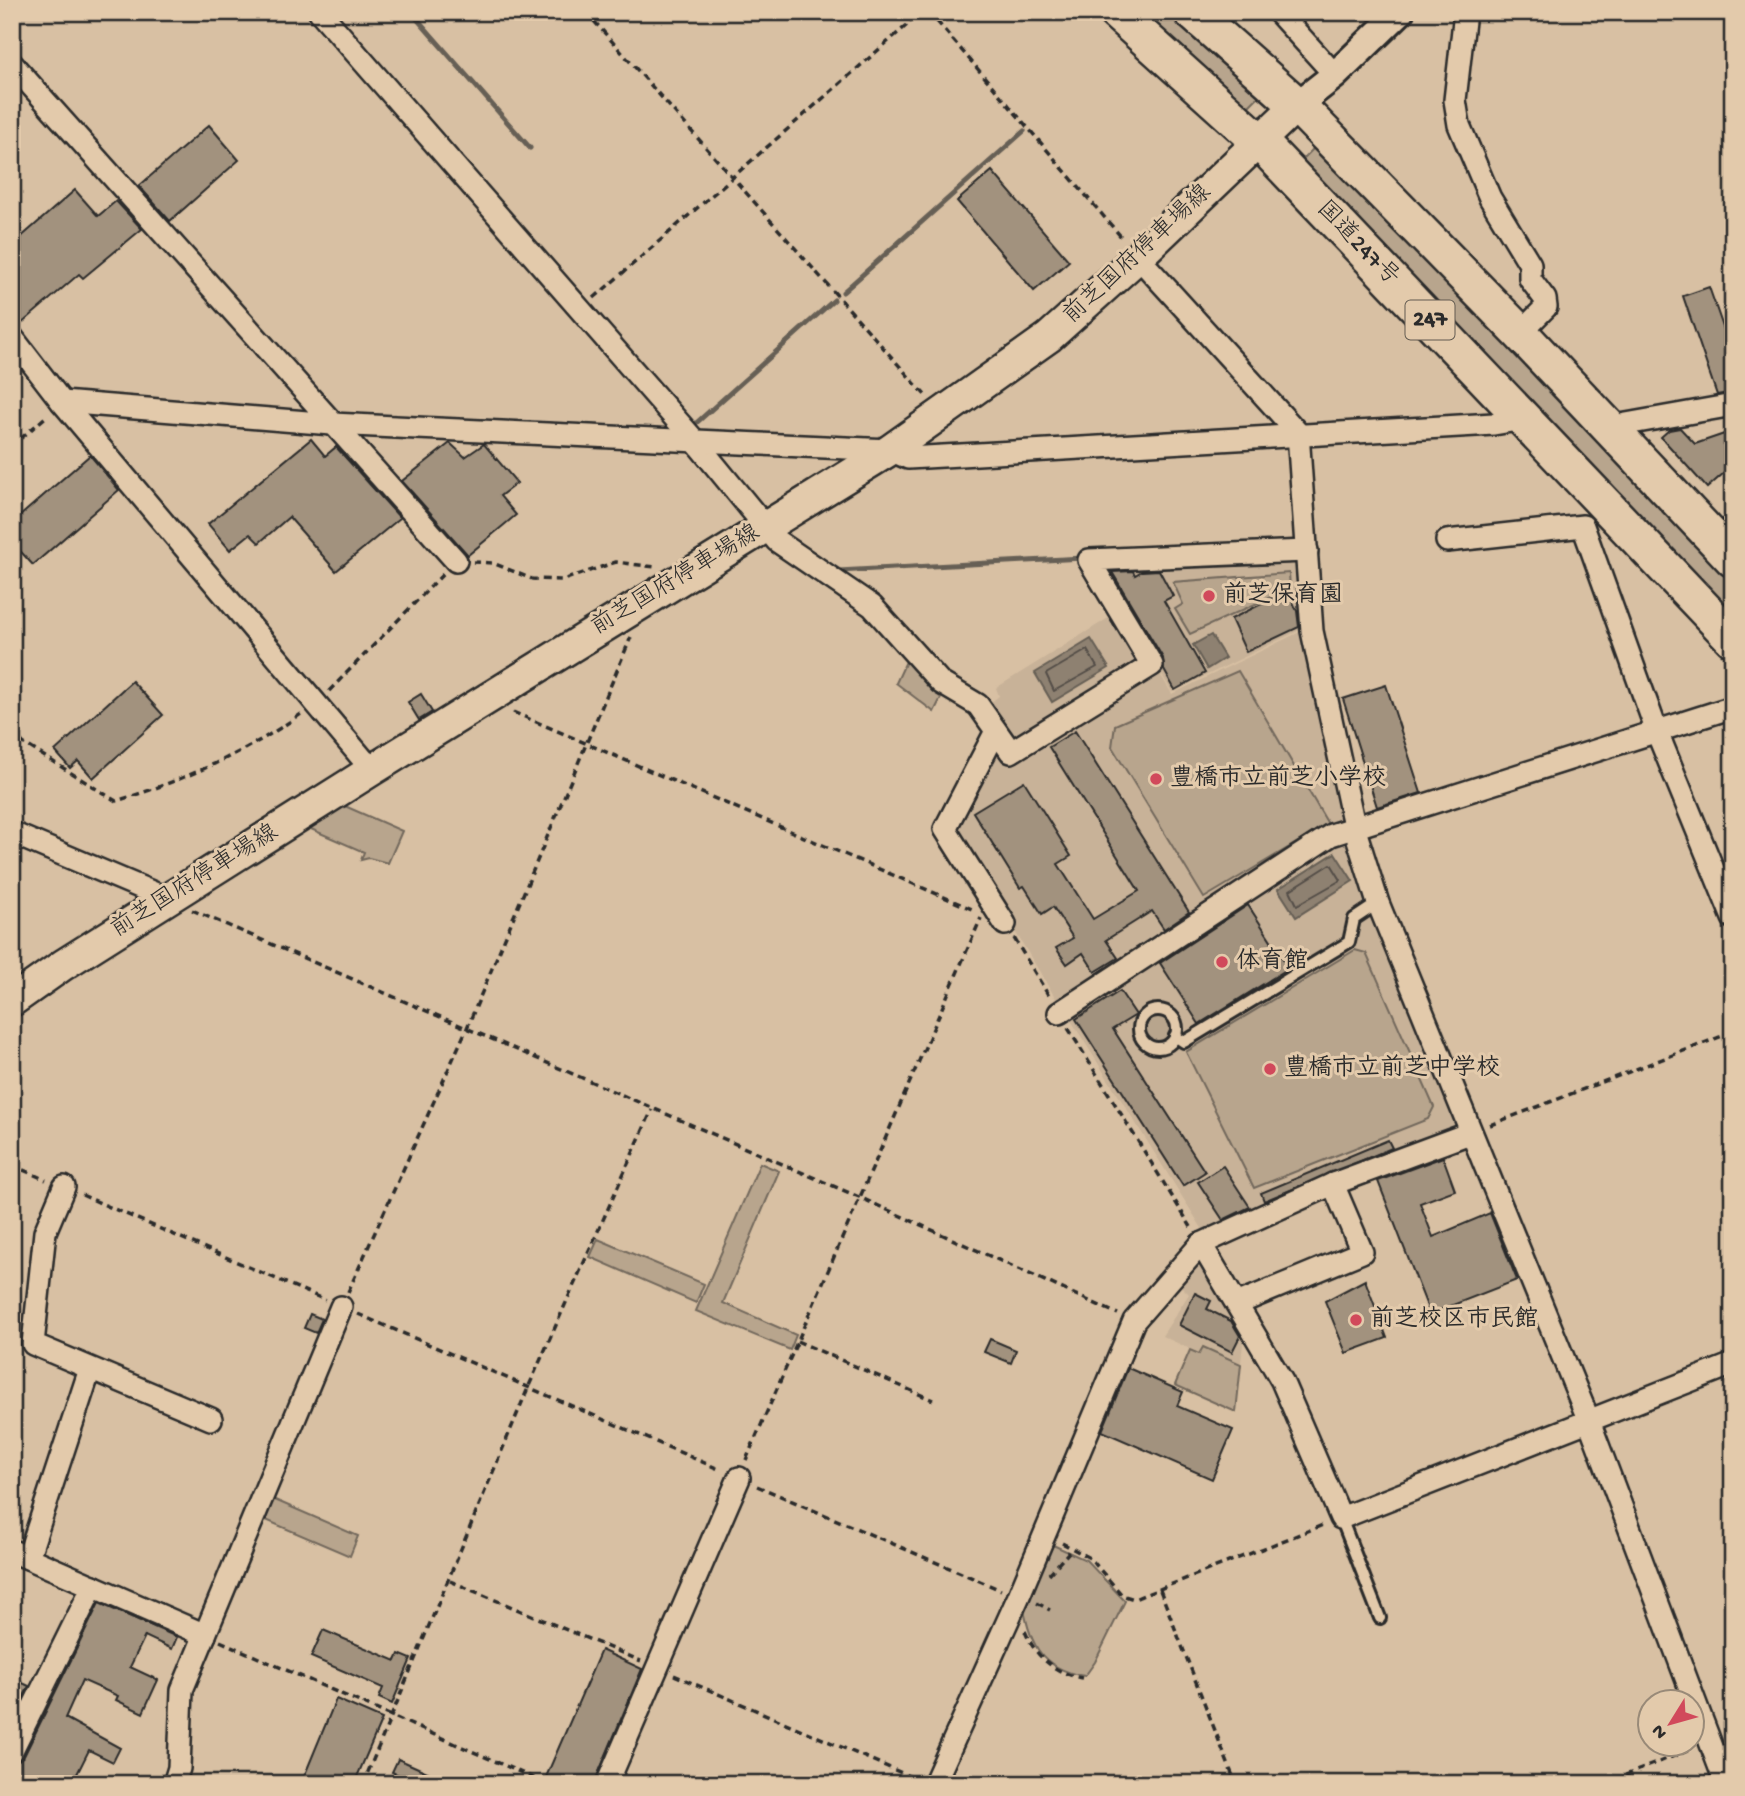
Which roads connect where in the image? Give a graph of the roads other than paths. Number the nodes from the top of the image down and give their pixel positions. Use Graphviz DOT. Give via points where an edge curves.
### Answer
graph roads {
  1 [pos="320,12"];
  2 [pos="1116,12"];
  3 [pos="1192,12"];
  4 [pos="1278,12"];
  5 [pos="1400,12"];
  6 [pos="1465,12"];
  7 [pos="12,64"];
  8 [pos="1335,75"];
  9 [pos="1297,105"];
  10 [pos="1259,141"];
  11 [pos="1138,257"];
  12 [pos="1520,333"];
  13 [pos="12,337"];
  14 [pos="62,402"];
  15 [pos="1733,405"];
  16 [pos="1523,419"];
  17 [pos="332,424"];
  18 [pos="1609,427"];
  19 [pos="1298,433"];
  20 [pos="695,441"];
  21 [pos="890,450"];
  22 [pos="765,527"];
  23 [pos="1447,541"];
  24 [pos="1307,551"];
  25 [pos="1733,559"];
  26 [pos="456,561"];
  27 [pos="1733,639"];
  28 [pos="1733,708"];
  29 [pos="996,731"];
  30 [pos="1657,732"];
  31 [pos="372,770"];
  32 [pos="1355,830"];
  33 [pos="12,833"];
  34 [pos="167,899"];
  35 [pos="1378,903"];
  36 [pos="1733,918"];
  37 [pos="1005,924"];
  38 [pos="12,1001"];
  39 [pos="1059,1013"];
  40 [pos="1175,1036"];
  41 [pos="1470,1133"];
  42 [pos="1333,1184"];
  43 [pos="64,1187"];
  44 [pos="1201,1244"];
  45 [pos="1238,1303"];
  46 [pos="341,1307"];
  47 [pos="1733,1364"];
  48 [pos="90,1369"];
  49 [pos="211,1419"];
  50 [pos="1589,1421"];
  51 [pos="739,1478"];
  52 [pos="1341,1518"];
  53 [pos="20,1554"];
  54 [pos="93,1586"];
  55 [pos="1380,1618"];
  56 [pos="205,1635"];
  57 [pos="12,1750"];
  58 [pos="174,1784"];
  59 [pos="607,1784"];
  60 [pos="934,1784"];
  61 [pos="1726,1784"];
  1 -- 20 [label="street"];
  2 -- 10 [label="highway, 国道247号 / 247"];
  3 -- 9 [label="highway, 247"];
  4 -- 8 [label="street"];
  5 -- 8 [label="street"];
  6 -- 12 [label="street" via="1455,100 1459,125 1490,198 1530,264 1530,279 1545,299 1546,307"];
  7 -- 17 [label="street"];
  8 -- 9 [label="street"];
  9 -- 10 [label="main road, 前芝国府停車場線"];
  9 -- 12 [label="highway, 247"];
  10 -- 11 [label="main road, 前芝国府停車場線"];
  10 -- 16 [label="highway, 国道247号 / 247"];
  11 -- 19 [label="street"];
  11 -- 21 [label="main road, 前芝国府停車場線" via="1049,337"];
  12 -- 18 [label="highway, 247"];
  13 -- 14 [label="street"];
  14 -- 17 [label="street"];
  14 -- 31 [label="street"];
  15 -- 18 [label="street"];
  16 -- 19 [label="street"];
  16 -- 27 [label="highway, 国道247号 / 247"];
  17 -- 20 [label="street"];
  17 -- 26 [label="street"];
  18 -- 25 [label="highway, 247"];
  19 -- 21 [label="street" via="908,458"];
  19 -- 24 [label="street"];
  20 -- 21 [label="street"];
  20 -- 22 [label="street"];
  21 -- 22 [label="main road, 前芝国府停車場線"];
  22 -- 29 [label="street" via="777,541 872,607 941,682 978,705"];
  22 -- 31 [label="main road, 前芝国府停車場線"];
  23 -- 30 [label="street" via="1583,526"];
  24 -- 29 [label="street" via="1089,560 1152,665 1011,752"];
  24 -- 32 [label="street" via="1312,631"];
  28 -- 30 [label="street"];
  29 -- 37 [label="street" via="945,829"];
  30 -- 32 [label="street"];
  30 -- 36 [label="street"];
  31 -- 34 [label="main road, 前芝国府停車場線"];
  32 -- 35 [label="street"];
  32 -- 39 [label="street" via="1331,835"];
  33 -- 34 [label="street"];
  34 -- 38 [label="main road, 前芝国府停車場線"];
  35 -- 40 [label="lane" via="1353,919 1349,942 1184,1042"];
  35 -- 41 [label="street"];
  41 -- 42 [label="street"];
  41 -- 50 [label="street"];
  42 -- 44 [label="street"];
  42 -- 45 [label="street" via="1362,1252"];
  43 -- 48 [label="street" via="45,1232 33,1344"];
  44 -- 45 [label="street"];
  44 -- 60 [label="street" via="1135,1321"];
  45 -- 52 [label="street" via="1282,1381"];
  46 -- 56 [label="street"];
  47 -- 50 [label="street"];
  48 -- 49 [label="street"];
  48 -- 53 [label="street"];
  50 -- 52 [label="street"];
  50 -- 61 [label="street"];
  51 -- 59 [label="street"];
  52 -- 55 [label="lane"];
  53 -- 54 [label="street"];
  54 -- 56 [label="street"];
  54 -- 57 [label="street"];
  56 -- 58 [label="street" via="182,1690 179,1768"];
}
